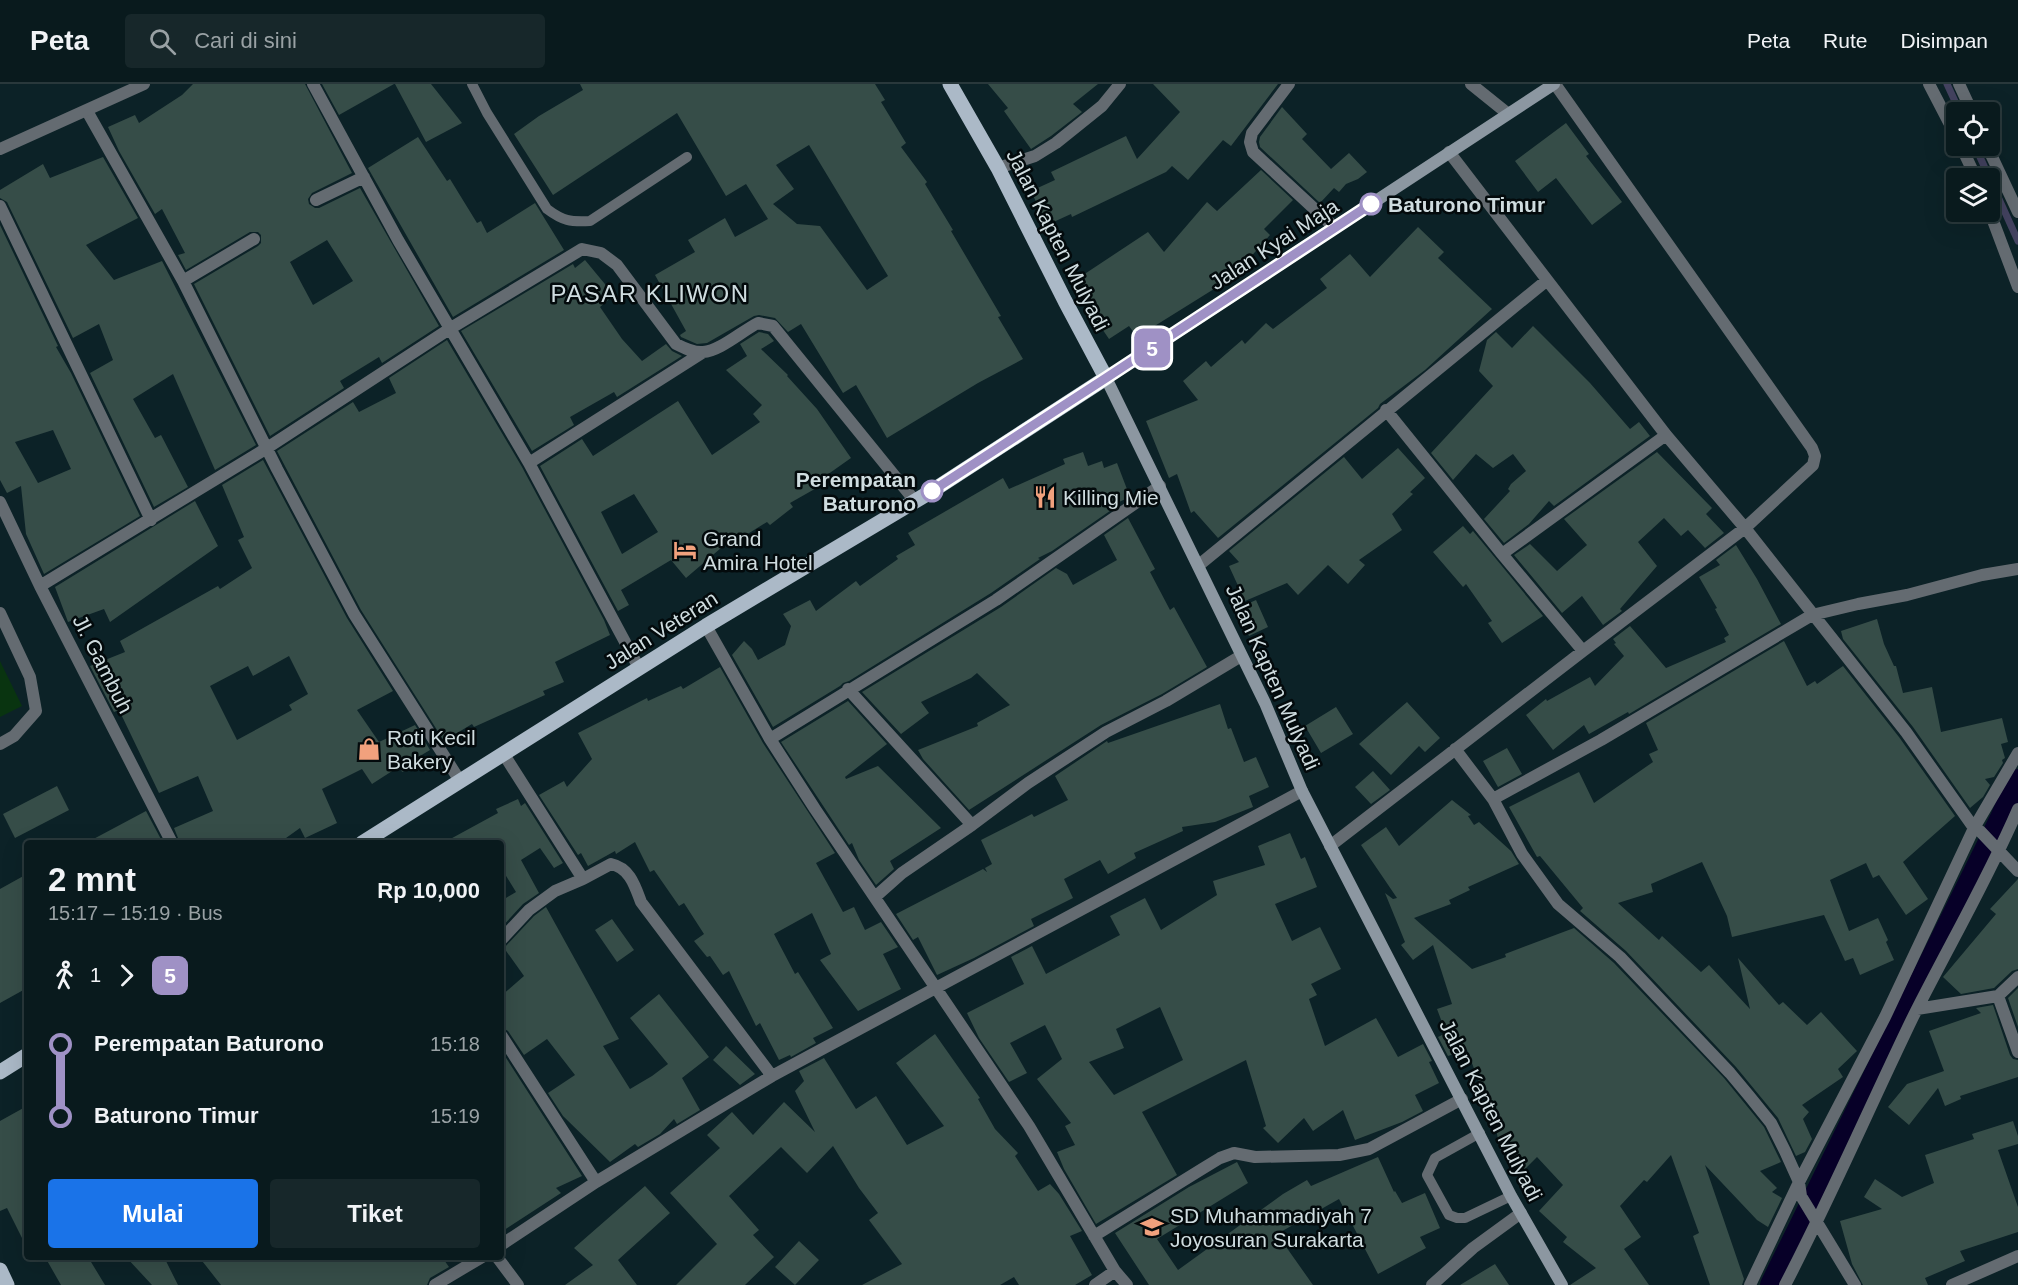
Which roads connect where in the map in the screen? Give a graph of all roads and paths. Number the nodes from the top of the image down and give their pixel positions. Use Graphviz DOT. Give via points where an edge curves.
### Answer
graph roads {
  1 [pos="144,84"];
  2 [pos="313,84"];
  3 [pos="472,84"];
  4 [pos="950,84"];
  5 [pos="1120,84"];
  6 [pos="1289,84"];
  7 [pos="1471,84"];
  8 [pos="1555,84"];
  9 [pos="1929,84"];
  10 [pos="1959,84"];
  11 [pos="1967,102"];
  12 [pos="87,111"];
  13 [pos="1507,113"];
  14 [pos="1946,117"];
  15 [pos="0,149"];
  16 [pos="1449,152"];
  17 [pos="1992,156"];
  18 [pos="687,157"];
  19 [pos="998,168"];
  20 [pos="364,177"];
  21 [pos="316,200"];
  22 [pos="0,206"];
  23 [pos="2018,212"];
  24 [pos="1994,222"];
  25 [pos="1335,228"];
  26 [pos="254,239"];
  27 [pos="183,281"];
  28 [pos="1546,281"];
  29 [pos="2018,287"];
  30 [pos="451,328"];
  31 [pos="702,353"];
  32 [pos="1106,378"];
  33 [pos="1386,410"];
  34 [pos="1666,435"];
  35 [pos="267,448"];
  36 [pos="529,463"];
  37 [pos="1160,486"];
  38 [pos="915,501"];
  39 [pos="0,502"];
  40 [pos="151,520"];
  41 [pos="1745,528"];
  42 [pos="1502,554"];
  43 [pos="1199,565"];
  44 [pos="2018,569"];
  45 [pos="40,586"];
  46 [pos="0,613"];
  47 [pos="1812,615"];
  48 [pos="706,626"];
  49 [pos="1582,651"];
  50 [pos="1241,656"];
  51 [pos="639,668"];
  52 [pos="848,689"];
  53 [pos="770,739"];
  54 [pos="0,744"];
  55 [pos="1455,749"];
  56 [pos="503,753"];
  57 [pos="2018,753"];
  58 [pos="460,781"];
  59 [pos="1302,791"];
  60 [pos="1493,799"];
  61 [pos="2018,809"];
  62 [pos="972,825"];
  63 [pos="1977,829"];
  64 [pos="170,840"];
  65 [pos="372,840"];
  66 [pos="1330,846"];
  67 [pos="1997,850"];
  68 [pos="2018,871"];
  69 [pos="583,879"];
  70 [pos="875,897"];
  71 [pos="504,937"];
  72 [pos="2018,977"];
  73 [pos="936,986"];
  74 [pos="1998,996"];
  75 [pos="1917,1009"];
  76 [pos="504,1040"];
  77 [pos="2018,1052"];
  78 [pos="24,1057"];
  79 [pos="0,1072"];
  80 [pos="772,1076"];
  81 [pos="1462,1099"];
  82 [pos="1480,1133"];
  83 [pos="596,1182"];
  84 [pos="1799,1182"];
  85 [pos="1511,1196"];
  86 [pos="1521,1213"];
  87 [pos="1816,1218"];
  88 [pos="1094,1236"];
  89 [pos="504,1243"];
  90 [pos="2018,1256"];
  91 [pos="477,1260"];
  92 [pos="499,1260"];
  93 [pos="0,1270"];
  94 [pos="1115,1271"];
  95 [pos="7,1285"];
  96 [pos="435,1285"];
  97 [pos="518,1285"];
  98 [pos="1095,1285"];
  99 [pos="1127,1285"];
  100 [pos="1432,1285"];
  101 [pos="1562,1285"];
  102 [pos="1750,1285"];
  103 [pos="1785,1285"];
  104 [pos="1855,1285"];
  105 [pos="1952,1285"];
  1 -- 12 [label="street"];
  2 -- 20 [label="street"];
  3 -- 18 [label="lane" via="547,209 561,220 590,221"];
  4 -- 19 [label="main road, Jalan Kapten Mulyadi"];
  5 -- 19 [label="street" via="1102,105 1056,142 1035,156"];
  6 -- 25 [label="street" via="1252,133 1253,152"];
  7 -- 13 [label="street"];
  8 -- 13 [label="main road, Jalan Kyai Maja"];
  8 -- 41 [label="street" via="1812,448 1813,465"];
  9 -- 14 [label="street"];
  10 -- 11 [label="street"];
  12 -- 15 [label="street"];
  12 -- 27 [label="street"];
  13 -- 16 [label="main road, Jalan Kyai Maja"];
  16 -- 25 [label="main road, Jalan Kyai Maja"];
  16 -- 28 [label="street"];
  17 -- 23 [label="street"];
  19 -- 32 [label="main road, Jalan Kapten Mulyadi"];
  20 -- 21 [label="street"];
  20 -- 30 [label="street"];
  22 -- 40 [label="street"];
  24 -- 29 [label="street"];
  25 -- 32 [label="main road, Jalan Kyai Maja"];
  26 -- 27 [label="street"];
  27 -- 35 [label="street"];
  28 -- 33 [label="street"];
  28 -- 34 [label="street"];
  30 -- 31 [label="street" via="582,249 601,253 617,265 676,344"];
  30 -- 35 [label="street"];
  30 -- 36 [label="street"];
  31 -- 36 [label="street"];
  31 -- 38 [label="street" via="758,323 773,326"];
  32 -- 37 [label="main road, Jalan Kapten Mulyadi"];
  32 -- 38 [label="main road, Jalan Veteran"];
  33 -- 42 [label="street"];
  33 -- 43 [label="street"];
  34 -- 41 [label="street"];
  34 -- 42 [label="street"];
  35 -- 40 [label="street"];
  35 -- 58 [label="street" via="354,614"];
  36 -- 51 [label="street"];
  37 -- 43 [label="main road, Jalan Kapten Mulyadi"];
  37 -- 52 [label="street" via="996,600"];
  38 -- 48 [label="main road, Jalan Veteran"];
  39 -- 45 [label="street, Jl. Gambuh"];
  40 -- 45 [label="street"];
  41 -- 47 [label="street"];
  41 -- 49 [label="street"];
  42 -- 49 [label="street"];
  43 -- 50 [label="main road, Jalan Kapten Mulyadi"];
  44 -- 47 [label="street"];
  45 -- 64 [label="street, Jl. Gambuh"];
  46 -- 54 [label="street" via="30,677 36,711 14,736"];
  47 -- 60 [label="street"];
  47 -- 63 [label="street" via="1906,732"];
  48 -- 51 [label="main road, Jalan Veteran"];
  48 -- 53 [label="street"];
  49 -- 55 [label="street"];
  50 -- 59 [label="main road, Jalan Kapten Mulyadi"];
  50 -- 62 [label="street" via="1106,732"];
  51 -- 56 [label="main road, Jalan Veteran"];
  52 -- 53 [label="street"];
  52 -- 62 [label="street"];
  53 -- 70 [label="street"];
  55 -- 60 [label="street"];
  55 -- 66 [label="street"];
  56 -- 58 [label="main road, Jalan Veteran"];
  56 -- 69 [label="street"];
  57 -- 63 [label="street"];
  58 -- 65 [label="main road, Jalan Veteran"];
  59 -- 66 [label="main road, Jalan Kapten Mulyadi"];
  59 -- 73 [label="street"];
  60 -- 84 [label="street" via="1522,854 1558,904 1620,957 1750,1097 1770,1123"];
  61 -- 67 [label="street"];
  62 -- 70 [label="street" via="902,873"];
  63 -- 67 [label="street"];
  63 -- 84 [label="street"];
  66 -- 81 [label="main road, Jalan Kapten Mulyadi"];
  67 -- 68 [label="street"];
  67 -- 75 [label="street"];
  69 -- 71 [label="street" via="555,891 529,910"];
  69 -- 80 [label="street" via="611,864 620,866 632,880 640,902"];
  70 -- 73 [label="street"];
  72 -- 74 [label="street"];
  73 -- 80 [label="street"];
  73 -- 88 [label="street" via="1029,1126"];
  74 -- 75 [label="street"];
  74 -- 77 [label="street"];
  75 -- 87 [label="street"];
  76 -- 83 [label="street"];
  78 -- 79 [label="main road"];
  80 -- 83 [label="street"];
  81 -- 82 [label="main road, Jalan Kapten Mulyadi"];
  81 -- 88 [label="street" via="1369,1149 1339,1155 1255,1157 1234,1153 1202,1168"];
  82 -- 85 [label="main road, Jalan Kapten Mulyadi"];
  82 -- 85 [label="lane" via="1435,1158 1427,1175 1449,1215 1457,1218 1465,1218"];
  83 -- 89 [label="street"];
  84 -- 87 [label="street" via="1801,1196"];
  84 -- 102 [label="street"];
  85 -- 86 [label="main road, Jalan Kapten Mulyadi"];
  86 -- 100 [label="street"];
  86 -- 101 [label="main road, Jalan Kapten Mulyadi"];
  87 -- 103 [label="street"];
  87 -- 104 [label="street"];
  88 -- 94 [label="street"];
  90 -- 105 [label="street"];
  91 -- 96 [label="street"];
  92 -- 97 [label="street"];
  93 -- 95 [label="main road"];
  94 -- 98 [label="street"];
  94 -- 99 [label="street"];
}
